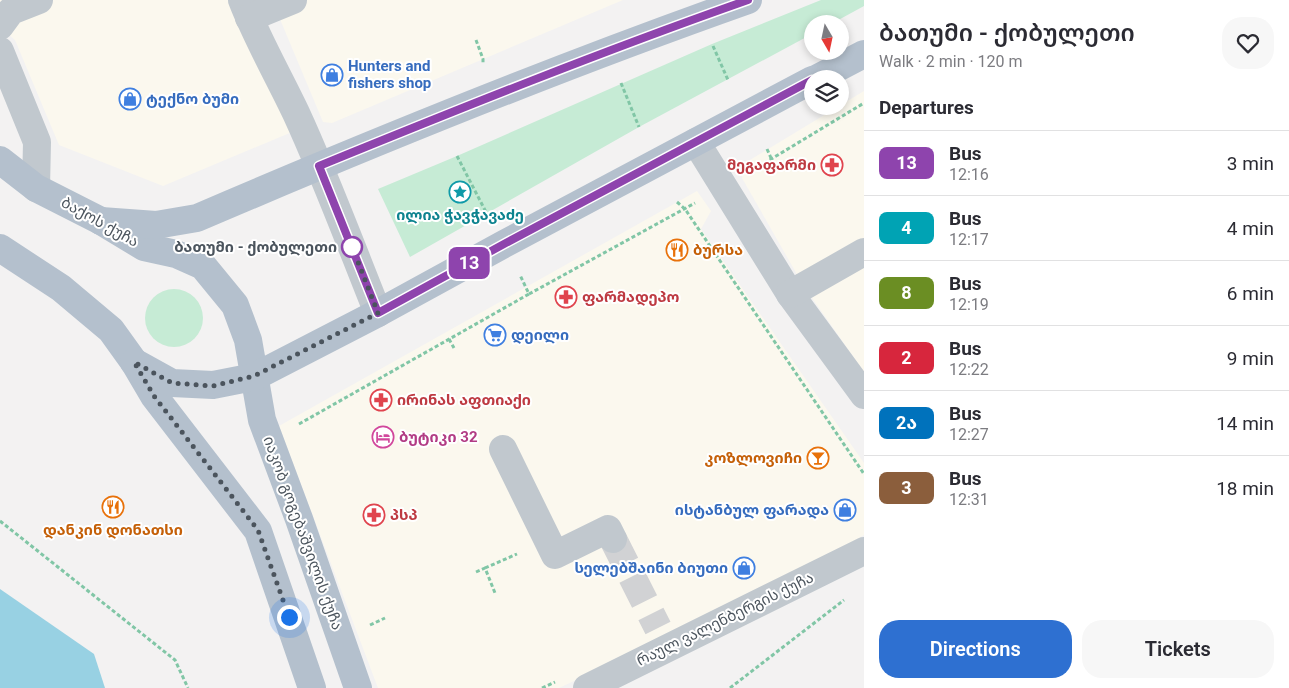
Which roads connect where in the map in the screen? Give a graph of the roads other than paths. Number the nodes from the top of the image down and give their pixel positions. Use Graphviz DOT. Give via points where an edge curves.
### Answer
graph roads {
  1 [pos="39,0"];
  2 [pos="293,0"];
  3 [pos="748,0"];
  4 [pos="708,7"];
  5 [pos="246,9"];
  6 [pos="0,26"];
  7 [pos="0,51"];
  8 [pos="864,54"];
  9 [pos="833,70"];
  10 [pos="804,85"];
  11 [pos="696,142"];
  12 [pos="0,160"];
  13 [pos="319,166"];
  14 [pos="36,188"];
  15 [pos="101,221"];
  16 [pos="0,248"];
  17 [pos="864,252"];
  18 [pos="790,294"];
  19 [pos="378,313"];
  20 [pos="134,362"];
  21 [pos="254,376"];
  22 [pos="864,395"];
  23 [pos="503,448"];
  24 [pos="613,539"];
  25 [pos="864,551"];
  26 [pos="624,680"];
  27 [pos="312,688"];
  28 [pos="358,688"];
  29 [pos="587,688"];
  1 -- 6 [label="street" via="11,11"];
  2 -- 5 [label="street"];
  3 -- 4 [label="main road"];
  4 -- 13 [label="main road" via="629,42"];
  5 -- 13 [label="street"];
  7 -- 14 [label="street" via="37,142"];
  8 -- 9 [label="main road"];
  10 -- 11 [label="main road"];
  11 -- 18 [label="street"];
  11 -- 19 [label="main road"];
  12 -- 14 [label="main road, ბაქოს ქუჩა"];
  13 -- 15 [label="main road" via="197,218 156,225"];
  13 -- 19 [label="street"];
  14 -- 15 [label="main road, ბაქოს ქუჩა"];
  15 -- 21 [label="main road, ბაქოს ქუჩა" via="144,247 176,254 203,266 235,305 248,340"];
  16 -- 20 [label="main road" via="61,288 111,330"];
  17 -- 18 [label="street"];
  18 -- 22 [label="street"];
  19 -- 21 [label="main road"];
  20 -- 21 [label="main road" via="172,383 213,386"];
  20 -- 27 [label="main road" via="154,396 258,530"];
  21 -- 28 [label="main road, იაკობ გოგებაშვილის ქუჩა" via="262,420"];
  23 -- 24 [label="street" via="555,555 608,529"];
  25 -- 26 [label="street, რაულ ვალენბერგის ქუჩა" via="663,638"];
  26 -- 29 [label="street, რაულ ვალენბერგის ქუჩა"];
}
